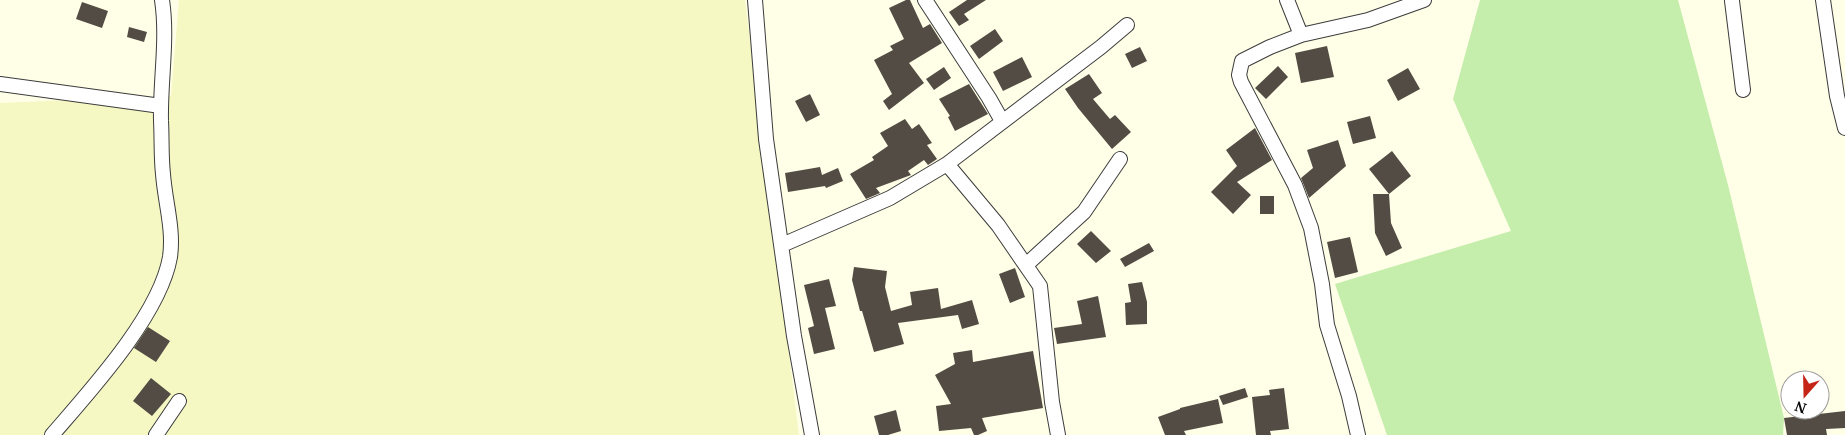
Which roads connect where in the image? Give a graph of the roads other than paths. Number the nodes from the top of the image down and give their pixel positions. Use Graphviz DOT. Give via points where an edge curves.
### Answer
graph roads {
  1 [pos="162,0"];
  2 [pos="755,0"];
  3 [pos="925,0"];
  4 [pos="1288,0"];
  5 [pos="1424,0"];
  6 [pos="1737,0"];
  7 [pos="1823,0"];
  8 [pos="1127,25"];
  9 [pos="1301,35"];
  10 [pos="0,84"];
  11 [pos="1743,90"];
  12 [pos="161,106"];
  13 [pos="1002,121"];
  14 [pos="1845,128"];
  15 [pos="1120,159"];
  16 [pos="946,164"];
  17 [pos="782,245"];
  18 [pos="1026,265"];
  19 [pos="179,401"];
  20 [pos="52,435"];
  21 [pos="156,435"];
  22 [pos="812,435"];
  23 [pos="1058,435"];
  24 [pos="1358,435"];
  1 -- 12 [label="street"];
  2 -- 17 [label="street" via="766,139"];
  3 -- 13 [label="street"];
  4 -- 9 [label="street"];
  5 -- 9 [label="street" via="1368,20"];
  6 -- 11 [label="street"];
  7 -- 14 [label="street"];
  8 -- 13 [label="street"];
  9 -- 24 [label="street" via="1242,62 1239,76 1295,185 1311,228 1327,325"];
  10 -- 12 [label="street"];
  12 -- 20 [label="street" via="163,174 171,229 170,257 161,285 118,356"];
  13 -- 16 [label="street"];
  15 -- 18 [label="street" via="1084,212"];
  16 -- 17 [label="street" via="890,198"];
  16 -- 18 [label="street" via="998,225"];
  17 -- 22 [label="street"];
  18 -- 23 [label="street" via="1040,286"];
  19 -- 21 [label="street"];
}
